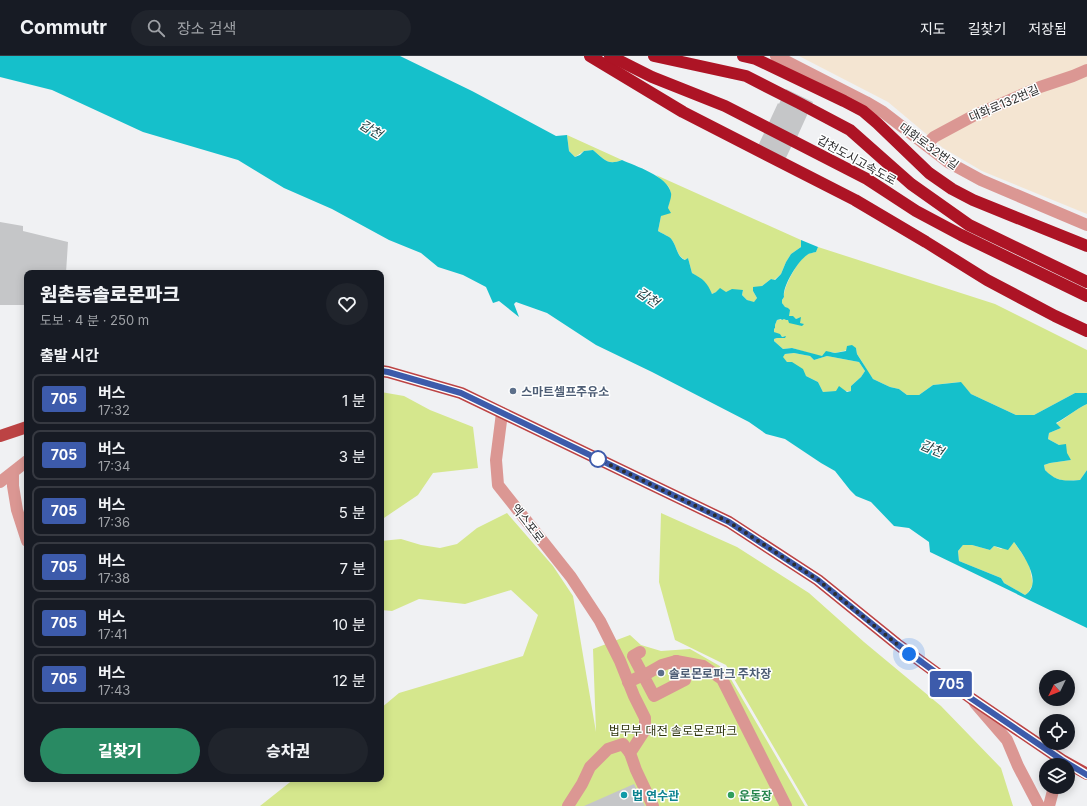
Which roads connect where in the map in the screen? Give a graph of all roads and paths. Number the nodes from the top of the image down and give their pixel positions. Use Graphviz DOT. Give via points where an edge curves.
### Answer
graph roads {
  1 [pos="590,56"];
  2 [pos="610,56"];
  3 [pos="654,56"];
  4 [pos="743,56"];
  5 [pos="776,56"];
  6 [pos="1087,70"];
  7 [pos="926,145"];
  8 [pos="1087,225"];
  9 [pos="1087,246"];
  10 [pos="1087,282"];
  11 [pos="1087,296"];
  12 [pos="1087,331"];
  13 [pos="384,371"];
  14 [pos="502,413"];
  15 [pos="24,428"];
  16 [pos="0,436"];
  17 [pos="24,464"];
  18 [pos="13,473"];
  19 [pos="0,482"];
  20 [pos="24,530"];
  21 [pos="640,652"];
  22 [pos="676,661"];
  23 [pos="643,675"];
  24 [pos="628,682"];
  25 [pos="972,699"];
  26 [pos="630,753"];
  27 [pos="1055,758"];
  28 [pos="1075,768"];
  29 [pos="1087,774"];
  30 [pos="1052,794"];
  31 [pos="568,806"];
  32 [pos="653,806"];
  33 [pos="786,806"];
  34 [pos="1039,806"];
  35 [pos="1049,806"];
  1 -- 12 [label="highway" via="683,112 855,200 987,280"];
  2 -- 11 [label="highway, 갑천도시고속도로" via="652,77 725,106 867,179 916,211 961,235"];
  3 -- 10 [label="highway, 갑천도시고속도로" via="746,76 850,130 911,184 969,225"];
  4 -- 9 [label="highway" via="756,59 863,111 928,173 952,189"];
  5 -- 7 [label="street, 대화로32번길" via="883,112"];
  6 -- 7 [label="street, 대화로132번길" via="973,116 934,137"];
  7 -- 8 [label="street, 대화로32번길" via="948,162 981,180"];
  13 -- 14 [label="main road" via="461,393"];
  14 -- 24 [label="street, 엑스포로" via="496,460 498,485 571,577 600,621"];
  14 -- 25 [label="main road" via="729,522 818,580 897,644"];
  15 -- 16 [label="main road"];
  17 -- 18 [label="street"];
  18 -- 19 [label="street"];
  18 -- 20 [label="street" via="13,486"];
  21 -- 23 [label="street" via="633,656"];
  22 -- 23 [label="street"];
  22 -- 23 [label="street" via="685,680 654,696"];
  22 -- 33 [label="street" via="703,666 722,679"];
  23 -- 24 [label="street"];
  24 -- 26 [label="street, 엑스포로" via="645,718 645,730"];
  25 -- 27 [label="main road"];
  25 -- 34 [label="street" via="1007,740"];
  26 -- 31 [label="street" via="624,744 608,749 590,768"];
  26 -- 32 [label="street"];
  28 -- 29 [label="main road"];
  30 -- 35 [label="street"];
}
